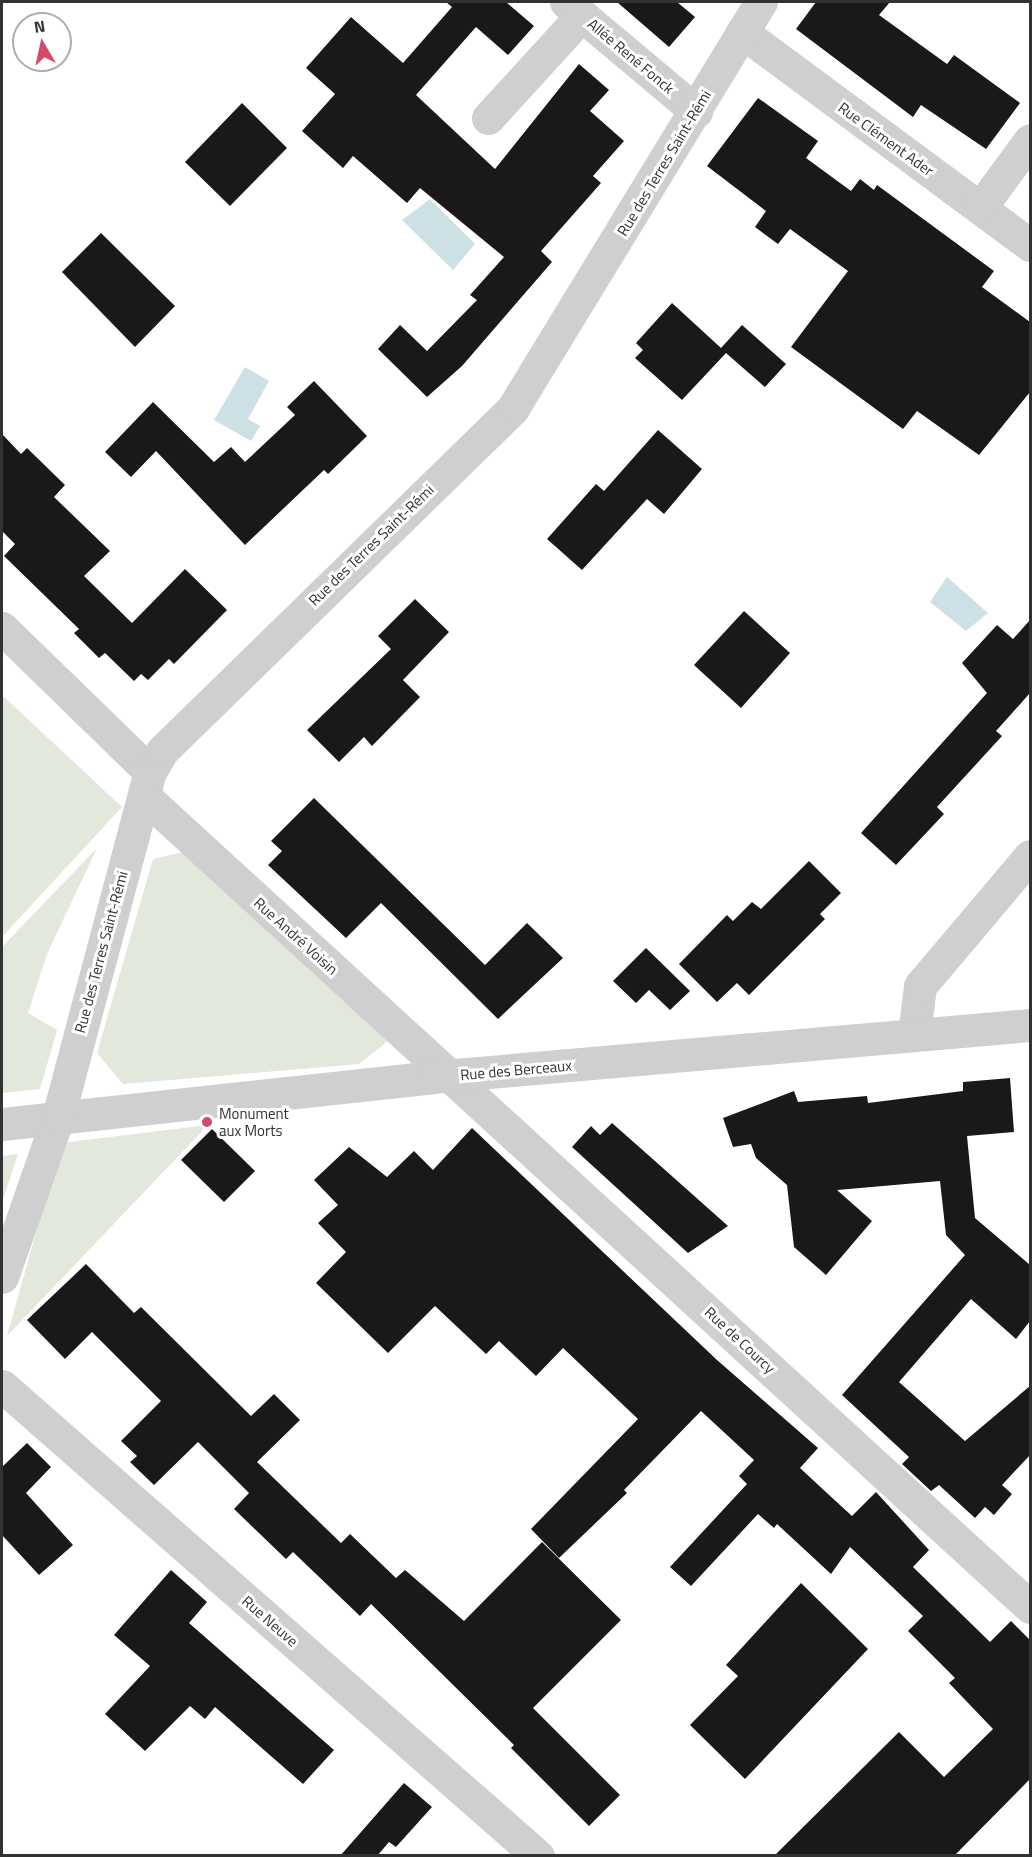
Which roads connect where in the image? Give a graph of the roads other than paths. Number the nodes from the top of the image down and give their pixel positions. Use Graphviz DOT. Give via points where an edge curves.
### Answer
graph roads {
  1 [pos="761,2"];
  2 [pos="574,8"];
  3 [pos="742,32"];
  4 [pos="696,111"];
  5 [pos="488,118"];
  6 [pos="1030,140"];
  7 [pos="980,208"];
  8 [pos="1030,245"];
  9 [pos="2,628"];
  10 [pos="147,784"];
  11 [pos="1030,856"];
  12 [pos="1030,1025"];
  13 [pos="914,1035"];
  14 [pos="449,1076"];
  15 [pos="58,1117"];
  16 [pos="2,1124"];
  17 [pos="2,1277"];
  18 [pos="2,1386"];
  19 [pos="1030,1607"];
  20 [pos="538,1856"];
  1 -- 3 [label="street, Rue des Terres Saint-Rémi"];
  2 -- 4 [label="street, Allée René Fonck"];
  2 -- 5 [label="street"];
  3 -- 4 [label="street, Rue des Terres Saint-Rémi"];
  3 -- 7 [label="street, Rue Clément Ader"];
  4 -- 10 [label="street, Rue des Terres Saint-Rémi" via="513,408 181,728"];
  6 -- 7 [label="street"];
  7 -- 8 [label="street, Rue Clément Ader"];
  9 -- 10 [label="street, Rue André Voisin"];
  10 -- 14 [label="street, Rue André Voisin"];
  10 -- 15 [label="street, Rue des Terres Saint-Rémi"];
  11 -- 13 [label="street" via="920,986"];
  12 -- 13 [label="street, Rue des Berceaux"];
  13 -- 14 [label="street, Rue des Berceaux"];
  14 -- 15 [label="street, Rue des Berceaux"];
  14 -- 19 [label="street, Rue de Courcy"];
  15 -- 16 [label="street, Rue des Berceaux"];
  15 -- 17 [label="street, Rue des Terres Saint-Rémi"];
  18 -- 20 [label="street, Rue Neuve"];
}
